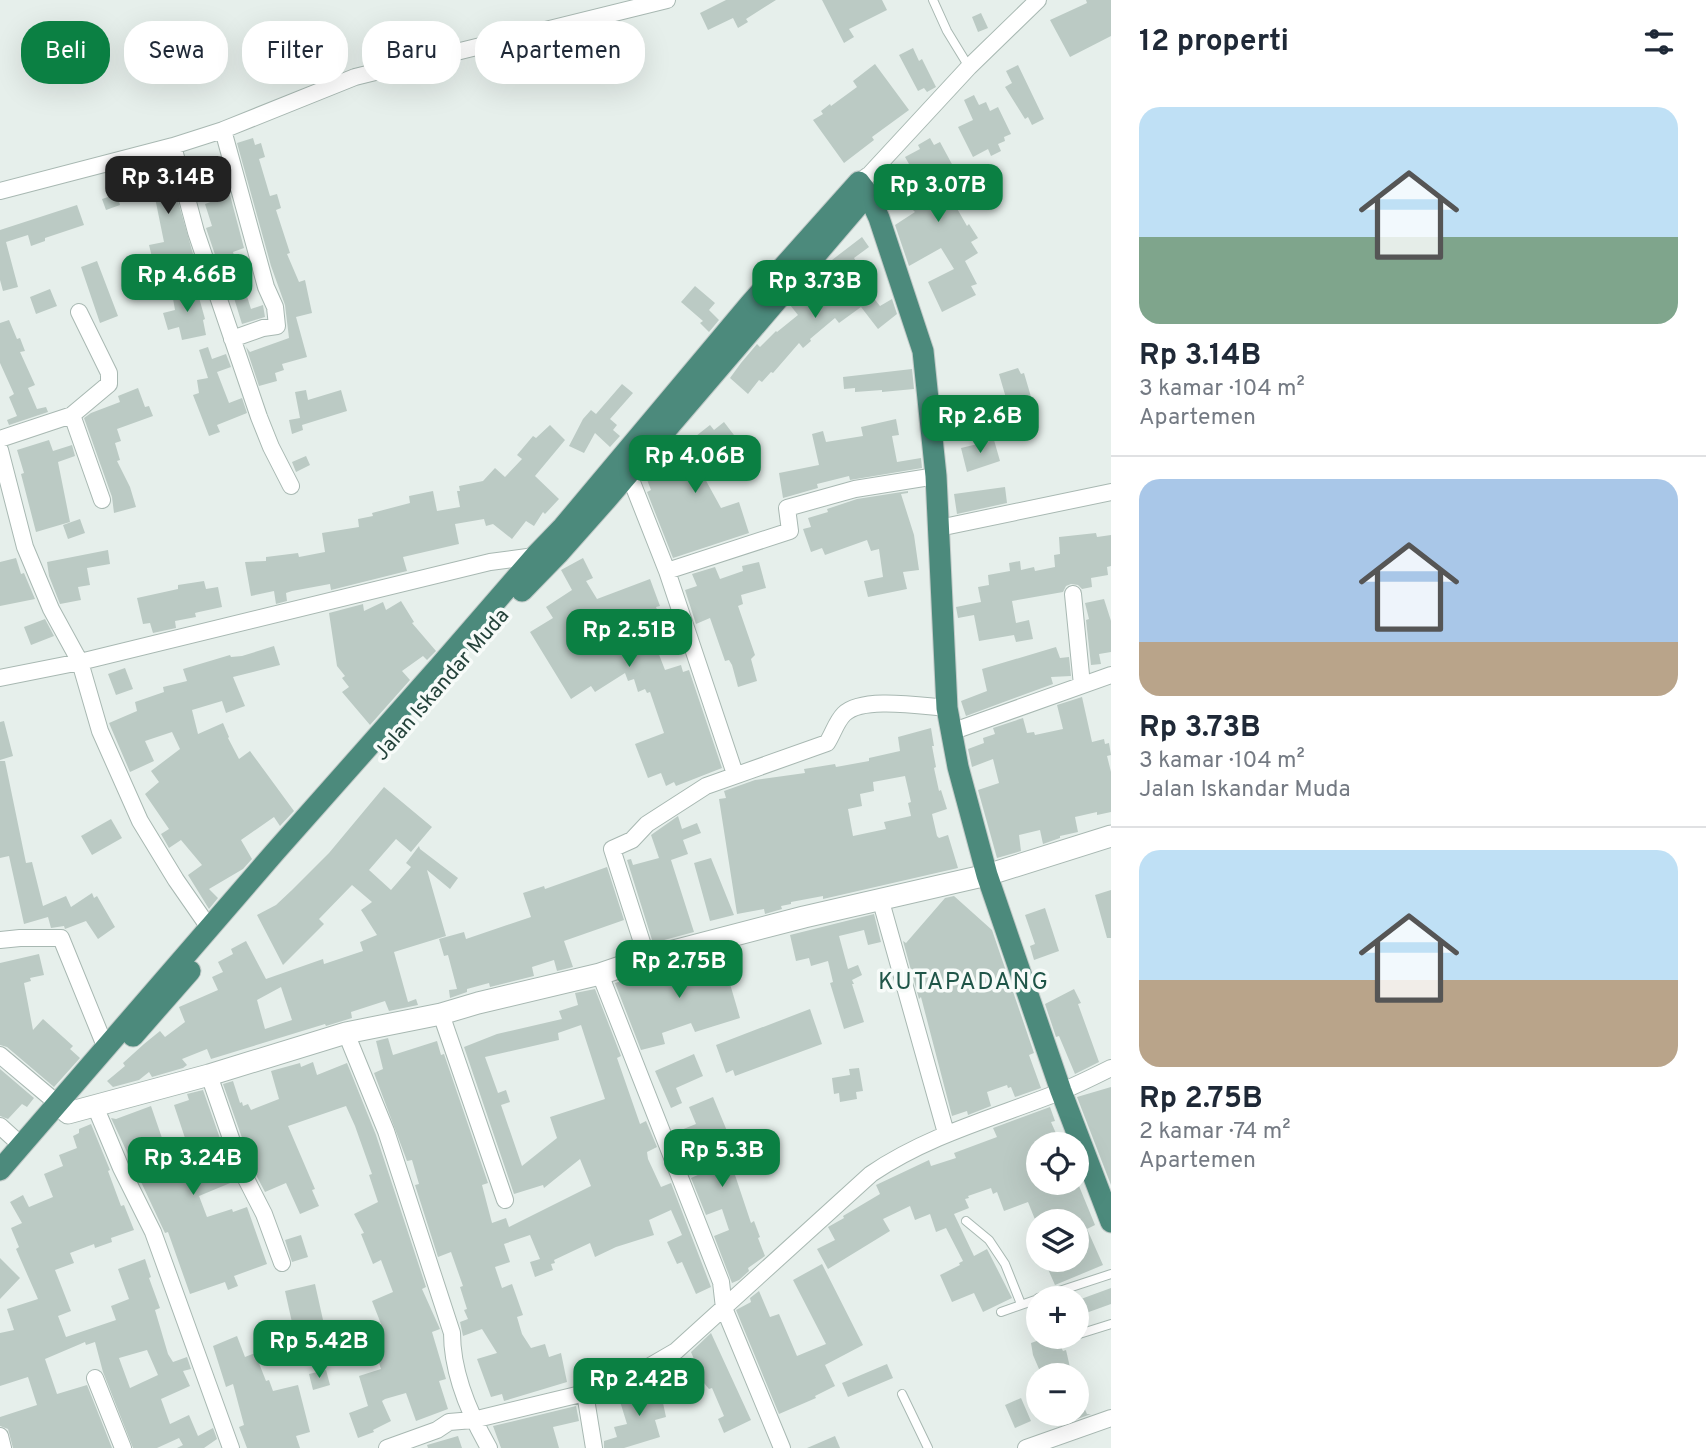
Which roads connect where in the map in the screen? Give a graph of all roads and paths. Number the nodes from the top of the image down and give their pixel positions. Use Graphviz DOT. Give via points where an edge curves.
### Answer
graph roads {
  1 [pos="667,0"];
  2 [pos="933,0"];
  3 [pos="1038,0"];
  4 [pos="1019,7"];
  5 [pos="969,67"];
  6 [pos="223,130"];
  7 [pos="173,146"];
  8 [pos="865,183"];
  9 [pos="0,191"];
  10 [pos="79,312"];
  11 [pos="232,339"];
  12 [pos="692,385"];
  13 [pos="72,415"];
  14 [pos="0,439"];
  15 [pos="0,450"];
  16 [pos="628,472"];
  17 [pos="936,476"];
  18 [pos="291,486"];
  19 [pos="1111,492"];
  20 [pos="102,500"];
  21 [pos="939,528"];
  22 [pos="558,554"];
  23 [pos="536,555"];
  24 [pos="667,571"];
  25 [pos="1073,594"];
  26 [pos="80,662"];
  27 [pos="1111,675"];
  28 [pos="0,678"];
  29 [pos="1082,685"];
  30 [pos="947,708"];
  31 [pos="951,732"];
  32 [pos="735,774"];
  33 [pos="1111,836"];
  34 [pos="987,875"];
  35 [pos="880,898"];
  36 [pos="210,929"];
  37 [pos="0,940"];
  38 [pos="648,958"];
  39 [pos="600,974"];
  40 [pos="442,1014"];
  41 [pos="346,1033"];
  42 [pos="105,1046"];
  43 [pos="0,1055"];
  44 [pos="1111,1068"];
  45 [pos="209,1075"];
  46 [pos="1062,1091"];
  47 [pos="95,1107"];
  48 [pos="63,1108"];
  49 [pos="0,1126"];
  50 [pos="946,1133"];
  51 [pos="22,1146"];
  52 [pos="0,1170"];
  53 [pos="0,1188"];
  54 [pos="505,1199"];
  55 [pos="966,1221"];
  56 [pos="1111,1222"];
  57 [pos="282,1263"];
  58 [pos="1111,1274"];
  59 [pos="1076,1286"];
  60 [pos="1026,1303"];
  61 [pos="1021,1304"];
  62 [pos="724,1308"];
  63 [pos="1001,1312"];
  64 [pos="1111,1324"];
  65 [pos="1089,1331"];
  66 [pos="94,1378"];
  67 [pos="585,1393"];
  68 [pos="902,1394"];
  69 [pos="1111,1418"];
  70 [pos="472,1420"];
  71 [pos="0,1436"];
  72 [pos="3,1448"];
  73 [pos="123,1448"];
  74 [pos="231,1448"];
  75 [pos="387,1448"];
  76 [pos="489,1448"];
  77 [pos="594,1448"];
  78 [pos="782,1448"];
  79 [pos="928,1448"];
  80 [pos="1026,1448"];
  1 -- 6 [label="street" via="355,77"];
  2 -- 5 [label="lane"];
  3 -- 4 [label="street, Jalan Iskandar Muda"];
  4 -- 5 [label="street, Jalan Iskandar Muda"];
  5 -- 8 [label="street, Jalan Iskandar Muda"];
  6 -- 7 [label="street"];
  6 -- 11 [label="street" via="277,326"];
  7 -- 9 [label="street"];
  7 -- 11 [label="street"];
  8 -- 12 [label="highway, Jalan Iskandar Muda"];
  8 -- 17 [label="highway" via="923,351"];
  10 -- 13 [label="street" via="110,380"];
  11 -- 18 [label="street" via="271,447"];
  12 -- 16 [label="highway, Jalan Iskandar Muda"];
  12 -- 23 [label="highway, Jalan Iskandar Muda"];
  13 -- 14 [label="street"];
  13 -- 20 [label="street"];
  15 -- 26 [label="street" via="24,547"];
  16 -- 22 [label="highway, Jalan Iskandar Muda"];
  16 -- 24 [label="street"];
  17 -- 21 [label="highway"];
  17 -- 24 [label="street" via="855,489 787,508 790,531"];
  19 -- 21 [label="street"];
  21 -- 30 [label="highway"];
  22 -- 23 [label="street"];
  22 -- 48 [label="highway, Jalan Iskandar Muda"];
  23 -- 26 [label="street" via="490,562"];
  23 -- 36 [label="highway, Jalan Iskandar Muda"];
  24 -- 32 [label="street"];
  25 -- 29 [label="street"];
  26 -- 28 [label="street"];
  26 -- 36 [label="street" via="100,731 140,821"];
  27 -- 29 [label="street"];
  29 -- 31 [label="street"];
  30 -- 31 [label="highway"];
  30 -- 32 [label="street" via="866,704 843,715 827,743"];
  31 -- 34 [label="highway"];
  32 -- 38 [label="street" via="706,786 647,824 632,840 612,849"];
  33 -- 34 [label="street"];
  34 -- 35 [label="street"];
  34 -- 46 [label="highway"];
  35 -- 38 [label="street"];
  35 -- 50 [label="street"];
  36 -- 42 [label="highway, Jalan Iskandar Muda"];
  37 -- 42 [label="street" via="61,938"];
  38 -- 39 [label="street"];
  39 -- 40 [label="street"];
  39 -- 62 [label="street" via="720,1282"];
  40 -- 41 [label="street"];
  40 -- 54 [label="street"];
  41 -- 45 [label="street"];
  41 -- 70 [label="street" via="386,1131 452,1333 452,1356"];
  42 -- 48 [label="highway, Jalan Iskandar Muda"];
  43 -- 48 [label="street"];
  44 -- 46 [label="street"];
  45 -- 47 [label="street"];
  45 -- 57 [label="street" via="243,1173"];
  46 -- 50 [label="street"];
  46 -- 56 [label="highway"];
  47 -- 48 [label="street"];
  47 -- 74 [label="street" via="153,1232"];
  48 -- 51 [label="highway, Jalan Iskandar Muda"];
  48 -- 53 [label="highway, Jalan Iskandar Muda"];
  49 -- 51 [label="street"];
  50 -- 62 [label="street" via="871,1174"];
  51 -- 52 [label="highway, Jalan Iskandar Muda"];
  55 -- 61 [label="lane" via="989,1240 1005,1264"];
  58 -- 59 [label="lane"];
  60 -- 61 [label="lane"];
  61 -- 63 [label="lane"];
  62 -- 67 [label="street" via="676,1352 626,1380"];
  62 -- 78 [label="street"];
  64 -- 65 [label="lane"];
  66 -- 73 [label="street"];
  67 -- 70 [label="street"];
  67 -- 77 [label="street"];
  68 -- 79 [label="lane"];
  69 -- 80 [label="street"];
  70 -- 75 [label="street" via="449,1422"];
  70 -- 76 [label="street"];
  71 -- 72 [label="street"];
}
